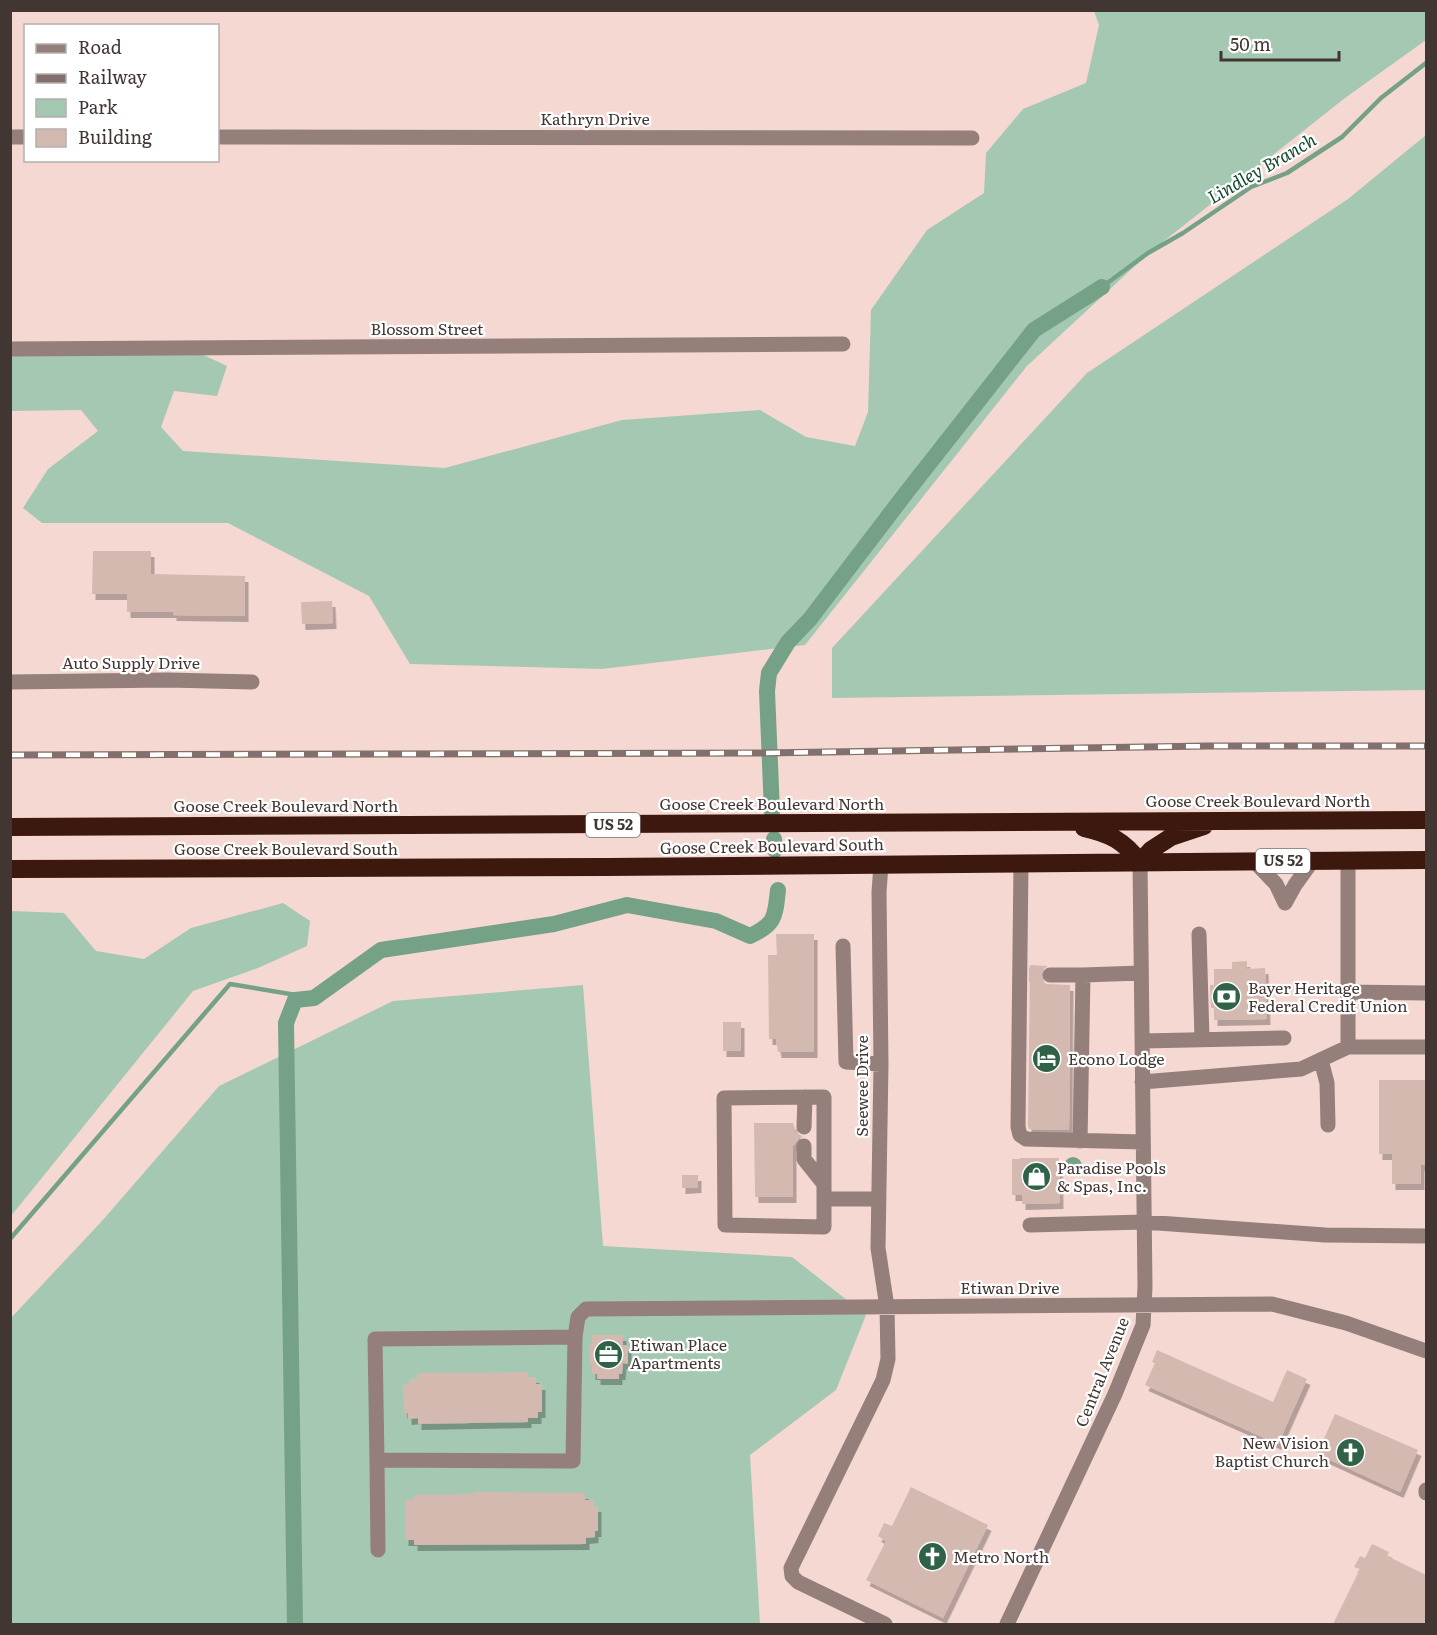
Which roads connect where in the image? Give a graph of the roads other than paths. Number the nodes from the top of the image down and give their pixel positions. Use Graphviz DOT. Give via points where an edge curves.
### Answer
graph roads {
  1 [pos="219,137"];
  2 [pos="972,138"];
  3 [pos="843,344"];
  4 [pos="10,349"];
  5 [pos="10,682"];
  6 [pos="252,682"];
  7 [pos="1426,820"];
  8 [pos="1216,821"];
  9 [pos="1056,822"];
  10 [pos="10,827"];
  11 [pos="1313,860"];
  12 [pos="1348,860"];
  13 [pos="1426,860"];
  14 [pos="1254,861"];
  15 [pos="1140,862"];
  16 [pos="1021,863"];
  17 [pos="881,865"];
  18 [pos="16,868"];
  19 [pos="1199,934"];
  20 [pos="843,946"];
  21 [pos="1141,973"];
  22 [pos="1050,975"];
  23 [pos="1083,975"];
  24 [pos="1347,992"];
  25 [pos="1426,993"];
  26 [pos="1202,1038"];
  27 [pos="1284,1038"];
  28 [pos="1142,1041"];
  29 [pos="1348,1047"];
  30 [pos="1426,1047"];
  31 [pos="1321,1060"];
  32 [pos="880,1064"];
  33 [pos="1142,1082"];
  34 [pos="805,1097"];
  35 [pos="1328,1125"];
  36 [pos="804,1127"];
  37 [pos="1080,1141"];
  38 [pos="1143,1142"];
  39 [pos="804,1146"];
  40 [pos="824,1192"];
  41 [pos="879,1199"];
  42 [pos="1144,1222"];
  43 [pos="1030,1225"];
  44 [pos="1426,1236"];
  45 [pos="1145,1304"];
  46 [pos="886,1307"];
  47 [pos="576,1337"];
  48 [pos="1426,1351"];
  49 [pos="377,1460"];
  50 [pos="378,1550"];
  51 [pos="885,1624"];
  52 [pos="1007,1624"];
  1 -- 2 [label="street, Kathryn Drive"];
  3 -- 4 [label="street, Blossom Street"];
  5 -- 6 [label="street, Auto Supply Drive"];
  7 -- 8 [label="highway, Goose Creek Boulevard North / US 52"];
  8 -- 9 [label="highway, Goose Creek Boulevard North / US 52"];
  8 -- 15 [label="highway" via="1171,837"];
  9 -- 10 [label="highway, Goose Creek Boulevard North / US 52"];
  9 -- 15 [label="highway" via="1112,835"];
  11 -- 12 [label="highway, Goose Creek Boulevard South / US 52"];
  11 -- 14 [label="highway, Goose Creek Boulevard South / US 52"];
  11 -- 14 [label="street" via="1285,903 1276,884"];
  12 -- 13 [label="highway, Goose Creek Boulevard South / US 52"];
  12 -- 24 [label="street"];
  14 -- 15 [label="highway, Goose Creek Boulevard South / US 52"];
  15 -- 16 [label="highway, Goose Creek Boulevard South / US 52"];
  15 -- 21 [label="street, Central Avenue"];
  16 -- 17 [label="highway, Goose Creek Boulevard South / US 52"];
  16 -- 37 [label="street" via="1025,975 1018,1127 1026,1139"];
  17 -- 18 [label="highway, Goose Creek Boulevard South / US 52"];
  17 -- 32 [label="street, Seewee Drive"];
  19 -- 26 [label="street"];
  20 -- 32 [label="street" via="846,1062"];
  21 -- 23 [label="street"];
  21 -- 28 [label="street, Central Avenue"];
  22 -- 23 [label="street"];
  23 -- 37 [label="street"];
  24 -- 25 [label="street"];
  24 -- 29 [label="street"];
  26 -- 27 [label="street"];
  26 -- 28 [label="street"];
  28 -- 33 [label="street, Central Avenue"];
  29 -- 30 [label="street"];
  29 -- 31 [label="street"];
  31 -- 33 [label="street" via="1301,1069"];
  31 -- 35 [label="street" via="1328,1083"];
  32 -- 41 [label="street, Seewee Drive"];
  33 -- 38 [label="street, Central Avenue"];
  34 -- 36 [label="street"];
  34 -- 40 [label="street" via="824,1097"];
  34 -- 40 [label="street" via="724,1098 725,1226 824,1227"];
  37 -- 38 [label="street"];
  38 -- 42 [label="street, Central Avenue"];
  39 -- 40 [label="street" via="804,1159"];
  40 -- 41 [label="street"];
  41 -- 46 [label="street, Seewee Drive" via="878,1248"];
  42 -- 43 [label="street"];
  42 -- 44 [label="street" via="1325,1235"];
  42 -- 45 [label="street, Central Avenue"];
  45 -- 46 [label="street, Etiwan Drive"];
  45 -- 48 [label="street, Etiwan Drive" via="1272,1304 1346,1323"];
  45 -- 52 [label="street, Central Avenue" via="1143,1326 1115,1394"];
  46 -- 47 [label="street, Etiwan Drive" via="586,1309 578,1317"];
  46 -- 51 [label="street, Seewee Drive" via="888,1359 883,1380 791,1568 798,1582"];
  47 -- 49 [label="street" via="573,1461"];
  47 -- 49 [label="street" via="375,1339"];
  49 -- 50 [label="street"];
}
